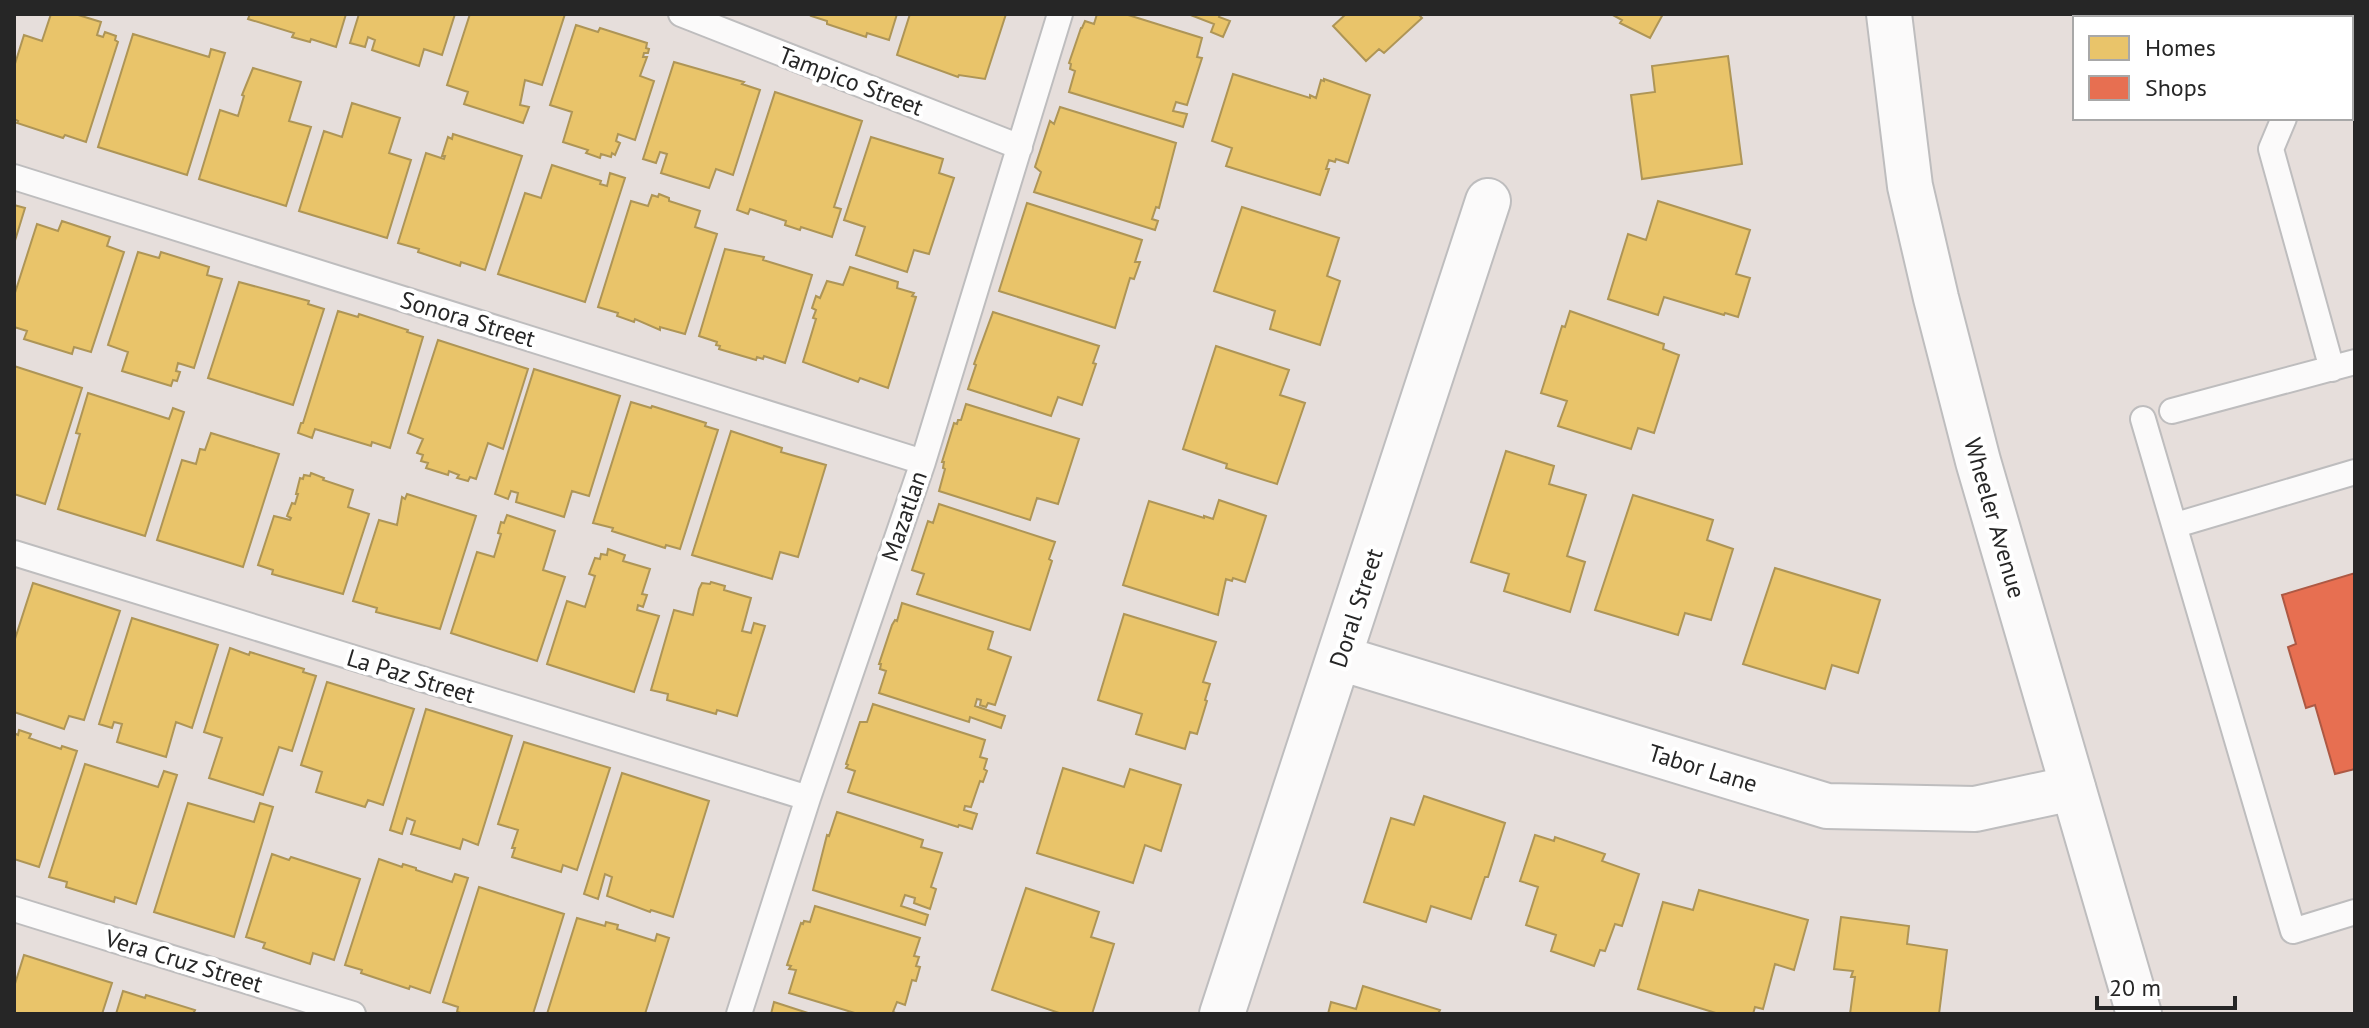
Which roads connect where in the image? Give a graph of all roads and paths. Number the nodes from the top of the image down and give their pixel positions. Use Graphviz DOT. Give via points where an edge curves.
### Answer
graph roads {
  1 [pos="681,14"];
  2 [pos="1060,14"];
  3 [pos="1889,14"];
  4 [pos="2283,120"];
  5 [pos="1020,147"];
  6 [pos="14,177"];
  7 [pos="1488,201"];
  8 [pos="2343,366"];
  9 [pos="2172,411"];
  10 [pos="2143,419"];
  11 [pos="923,462"];
  12 [pos="2355,472"];
  13 [pos="2176,525"];
  14 [pos="14,553"];
  15 [pos="1340,658"];
  16 [pos="2073,788"];
  17 [pos="808,798"];
  18 [pos="14,909"];
  19 [pos="2355,912"];
  20 [pos="353,1014"];
  21 [pos="739,1014"];
  22 [pos="1222,1014"];
  23 [pos="2139,1014"];
  1 -- 5 [label="lane, Tampico Street"];
  2 -- 5 [label="lane, Mazatlan"];
  3 -- 16 [label="street, Wheeler Avenue" via="1910,186 1936,298"];
  4 -- 8 [label="lane" via="2271,149"];
  5 -- 11 [label="lane, Mazatlan"];
  6 -- 11 [label="lane, Sonora Street"];
  7 -- 15 [label="street, Doral Street"];
  8 -- 9 [label="lane"];
  10 -- 13 [label="lane"];
  11 -- 17 [label="lane, Mazatlan"];
  12 -- 13 [label="lane"];
  13 -- 19 [label="lane" via="2293,931"];
  14 -- 17 [label="lane, La Paz Street"];
  15 -- 16 [label="street, Tabor Lane" via="1827,806 1975,809"];
  15 -- 22 [label="street, Doral Street"];
  16 -- 23 [label="street, Wheeler Avenue"];
  17 -- 21 [label="lane, Mazatlan"];
  18 -- 20 [label="lane, Vera Cruz Street"];
}
